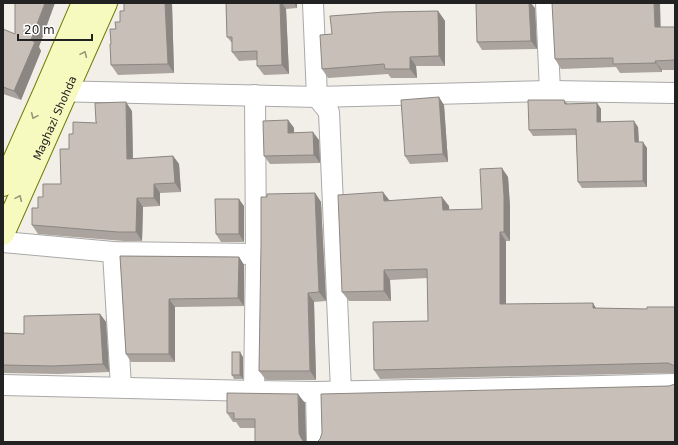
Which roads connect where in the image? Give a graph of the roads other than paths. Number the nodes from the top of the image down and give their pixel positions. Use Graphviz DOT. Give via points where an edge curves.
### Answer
graph roads {
  1 [pos="83,3"];
  2 [pos="106,3"];
  3 [pos="313,3"];
  4 [pos="546,3"];
  5 [pos="45,91"];
  6 [pos="67,91"];
  7 [pos="550,91"];
  8 [pos="675,93"];
  9 [pos="255,96"];
  10 [pos="317,97"];
  11 [pos="3,185"];
  12 [pos="3,234"];
  13 [pos="3,242"];
  14 [pos="113,252"];
  15 [pos="256,254"];
  16 [pos="675,384"];
  17 [pos="3,385"];
  18 [pos="121,387"];
  19 [pos="254,391"];
  20 [pos="341,391"];
  21 [pos="316,392"];
  22 [pos="317,442"];
  1 -- 5 [label="street, Maghazi Shohda"];
  6 -- 2 [label="street, Maghazi Shohda, one-way"];
  3 -- 10 [label="street"];
  4 -- 7 [label="street"];
  5 -- 6 [label="street"];
  5 -- 11 [label="street, Maghazi Shohda, one-way"];
  6 -- 9 [label="street"];
  12 -- 6 [label="street, Maghazi Shohda, one-way"];
  7 -- 8 [label="street"];
  7 -- 10 [label="street"];
  9 -- 10 [label="street"];
  9 -- 15 [label="street"];
  10 -- 20 [label="street" via="329,112"];
  13 -- 14 [label="street"];
  14 -- 15 [label="street"];
  14 -- 18 [label="street"];
  15 -- 19 [label="street"];
  16 -- 20 [label="street"];
  17 -- 18 [label="street"];
  18 -- 19 [label="street"];
  19 -- 21 [label="street"];
  20 -- 21 [label="street"];
  21 -- 22 [label="street"];
}
